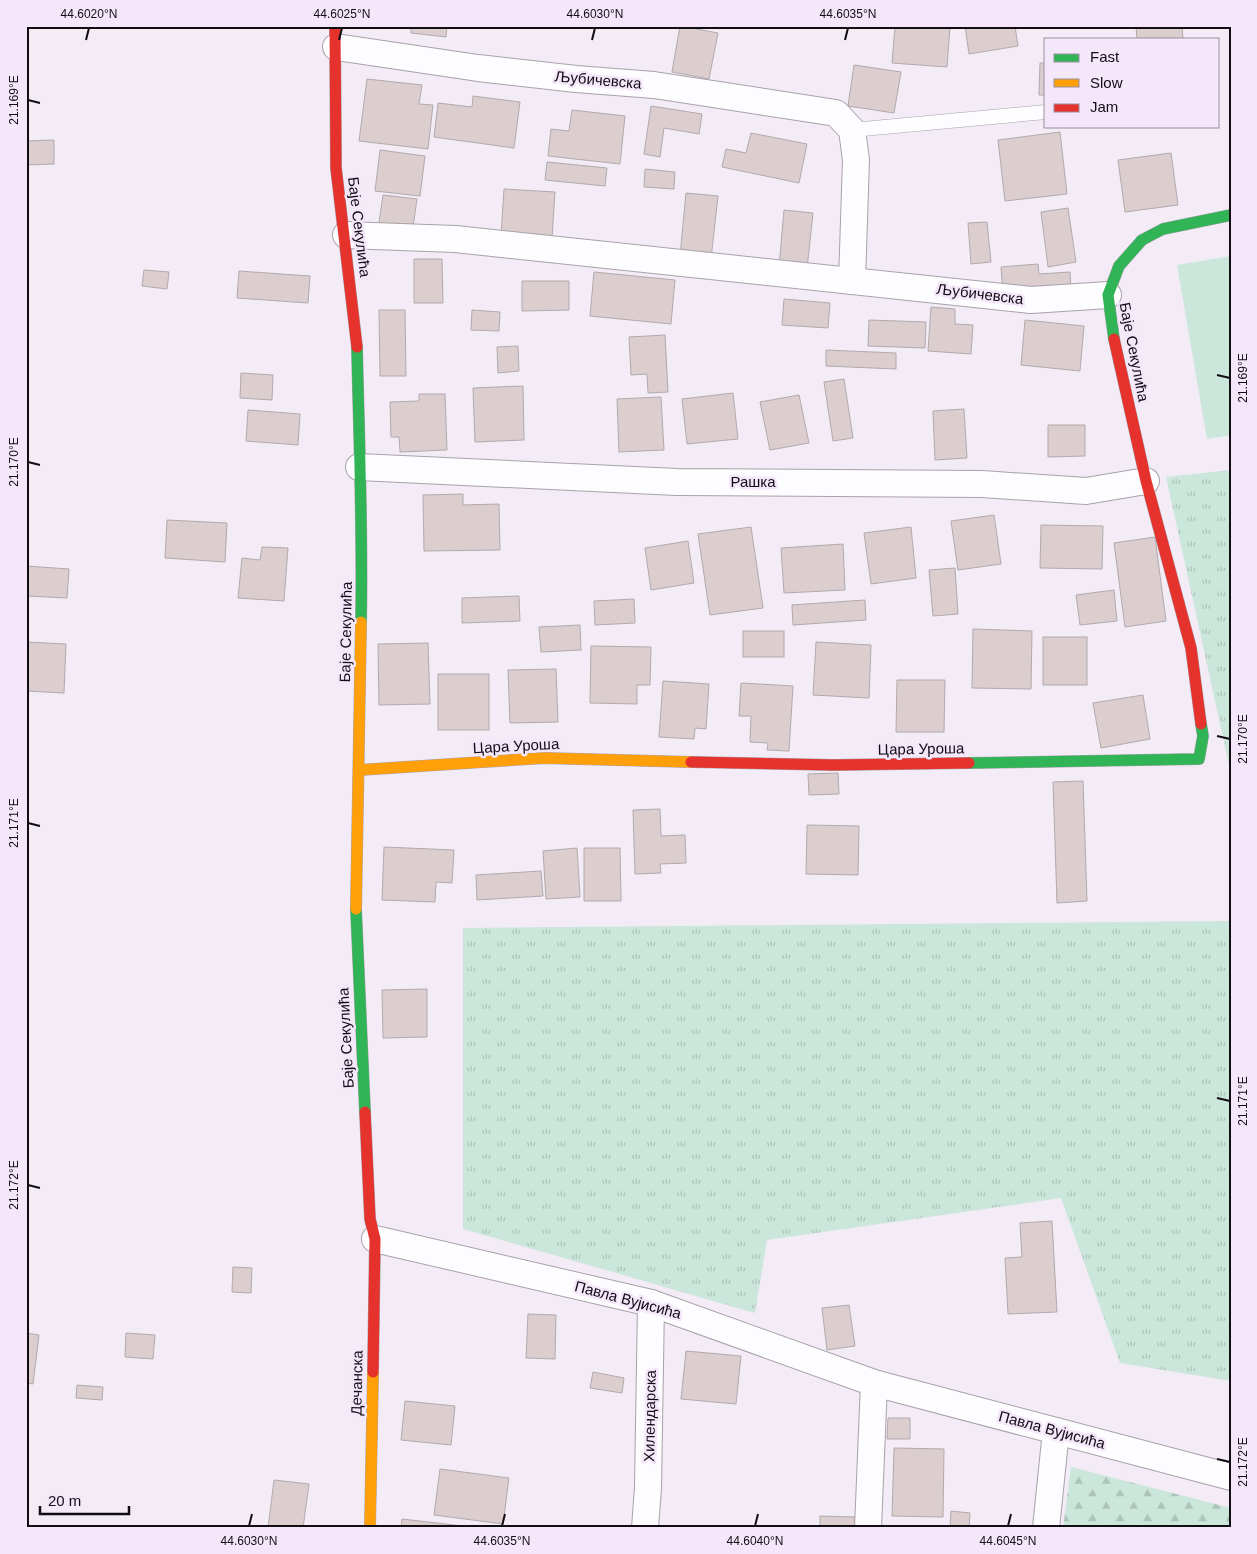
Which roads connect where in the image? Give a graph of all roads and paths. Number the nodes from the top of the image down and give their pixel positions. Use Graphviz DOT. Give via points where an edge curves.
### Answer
graph roads {
  1 [pos="336,37"];
  2 [pos="1044,112"];
  3 [pos="852,130"];
  4 [pos="1231,215"];
  5 [pos="346,235"];
  6 [pos="852,281"];
  7 [pos="1108,295"];
  8 [pos="359,468"];
  9 [pos="1146,481"];
  10 [pos="359,770"];
  11 [pos="375,1239"];
  12 [pos="651,1304"];
  13 [pos="874,1383"];
  14 [pos="1056,1431"];
  15 [pos="1231,1477"];
  16 [pos="370,1528"];
  17 [pos="645,1528"];
  18 [pos="868,1528"];
  19 [pos="1046,1528"];
  1 -- 3 [label="street, Љубичевска" via="508,72 654,85 836,113"];
  1 -- 5 [label="street, Баје Секулића" via="336,168"];
  2 -- 3 [label="lane"];
  3 -- 6 [label="street" via="856,160"];
  4 -- 7 [label="street, Баје Секулића" via="1163,229 1142,240 1119,266"];
  5 -- 6 [label="street, Љубичевска" via="455,239"];
  5 -- 8 [label="street, Баје Секулића" via="357,345"];
  6 -- 7 [label="street, Љубичевска" via="1031,300"];
  7 -- 9 [label="street, Баје Секулића" via="1115,347"];
  8 -- 9 [label="street, Рашка" via="677,482 982,484 1086,492"];
  8 -- 10 [label="street, Баје Секулића" via="363,529"];
  9 -- 10 [label="street, Цара Уроша" via="1191,648 1203,736 1199,759 834,765 544,758"];
  10 -- 11 [label="street, Баје Секулића" via="356,933 370,1219"];
  11 -- 12 [label="street, Павла Вујисића"];
  11 -- 16 [label="street, Дечанска"];
  12 -- 13 [label="street, Павла Вујисића"];
  12 -- 17 [label="street, Хилендарска"];
  13 -- 14 [label="street, Павла Вујисића"];
  13 -- 18 [label="street"];
  14 -- 15 [label="street, Павла Вујисића"];
  14 -- 19 [label="street"];
}
